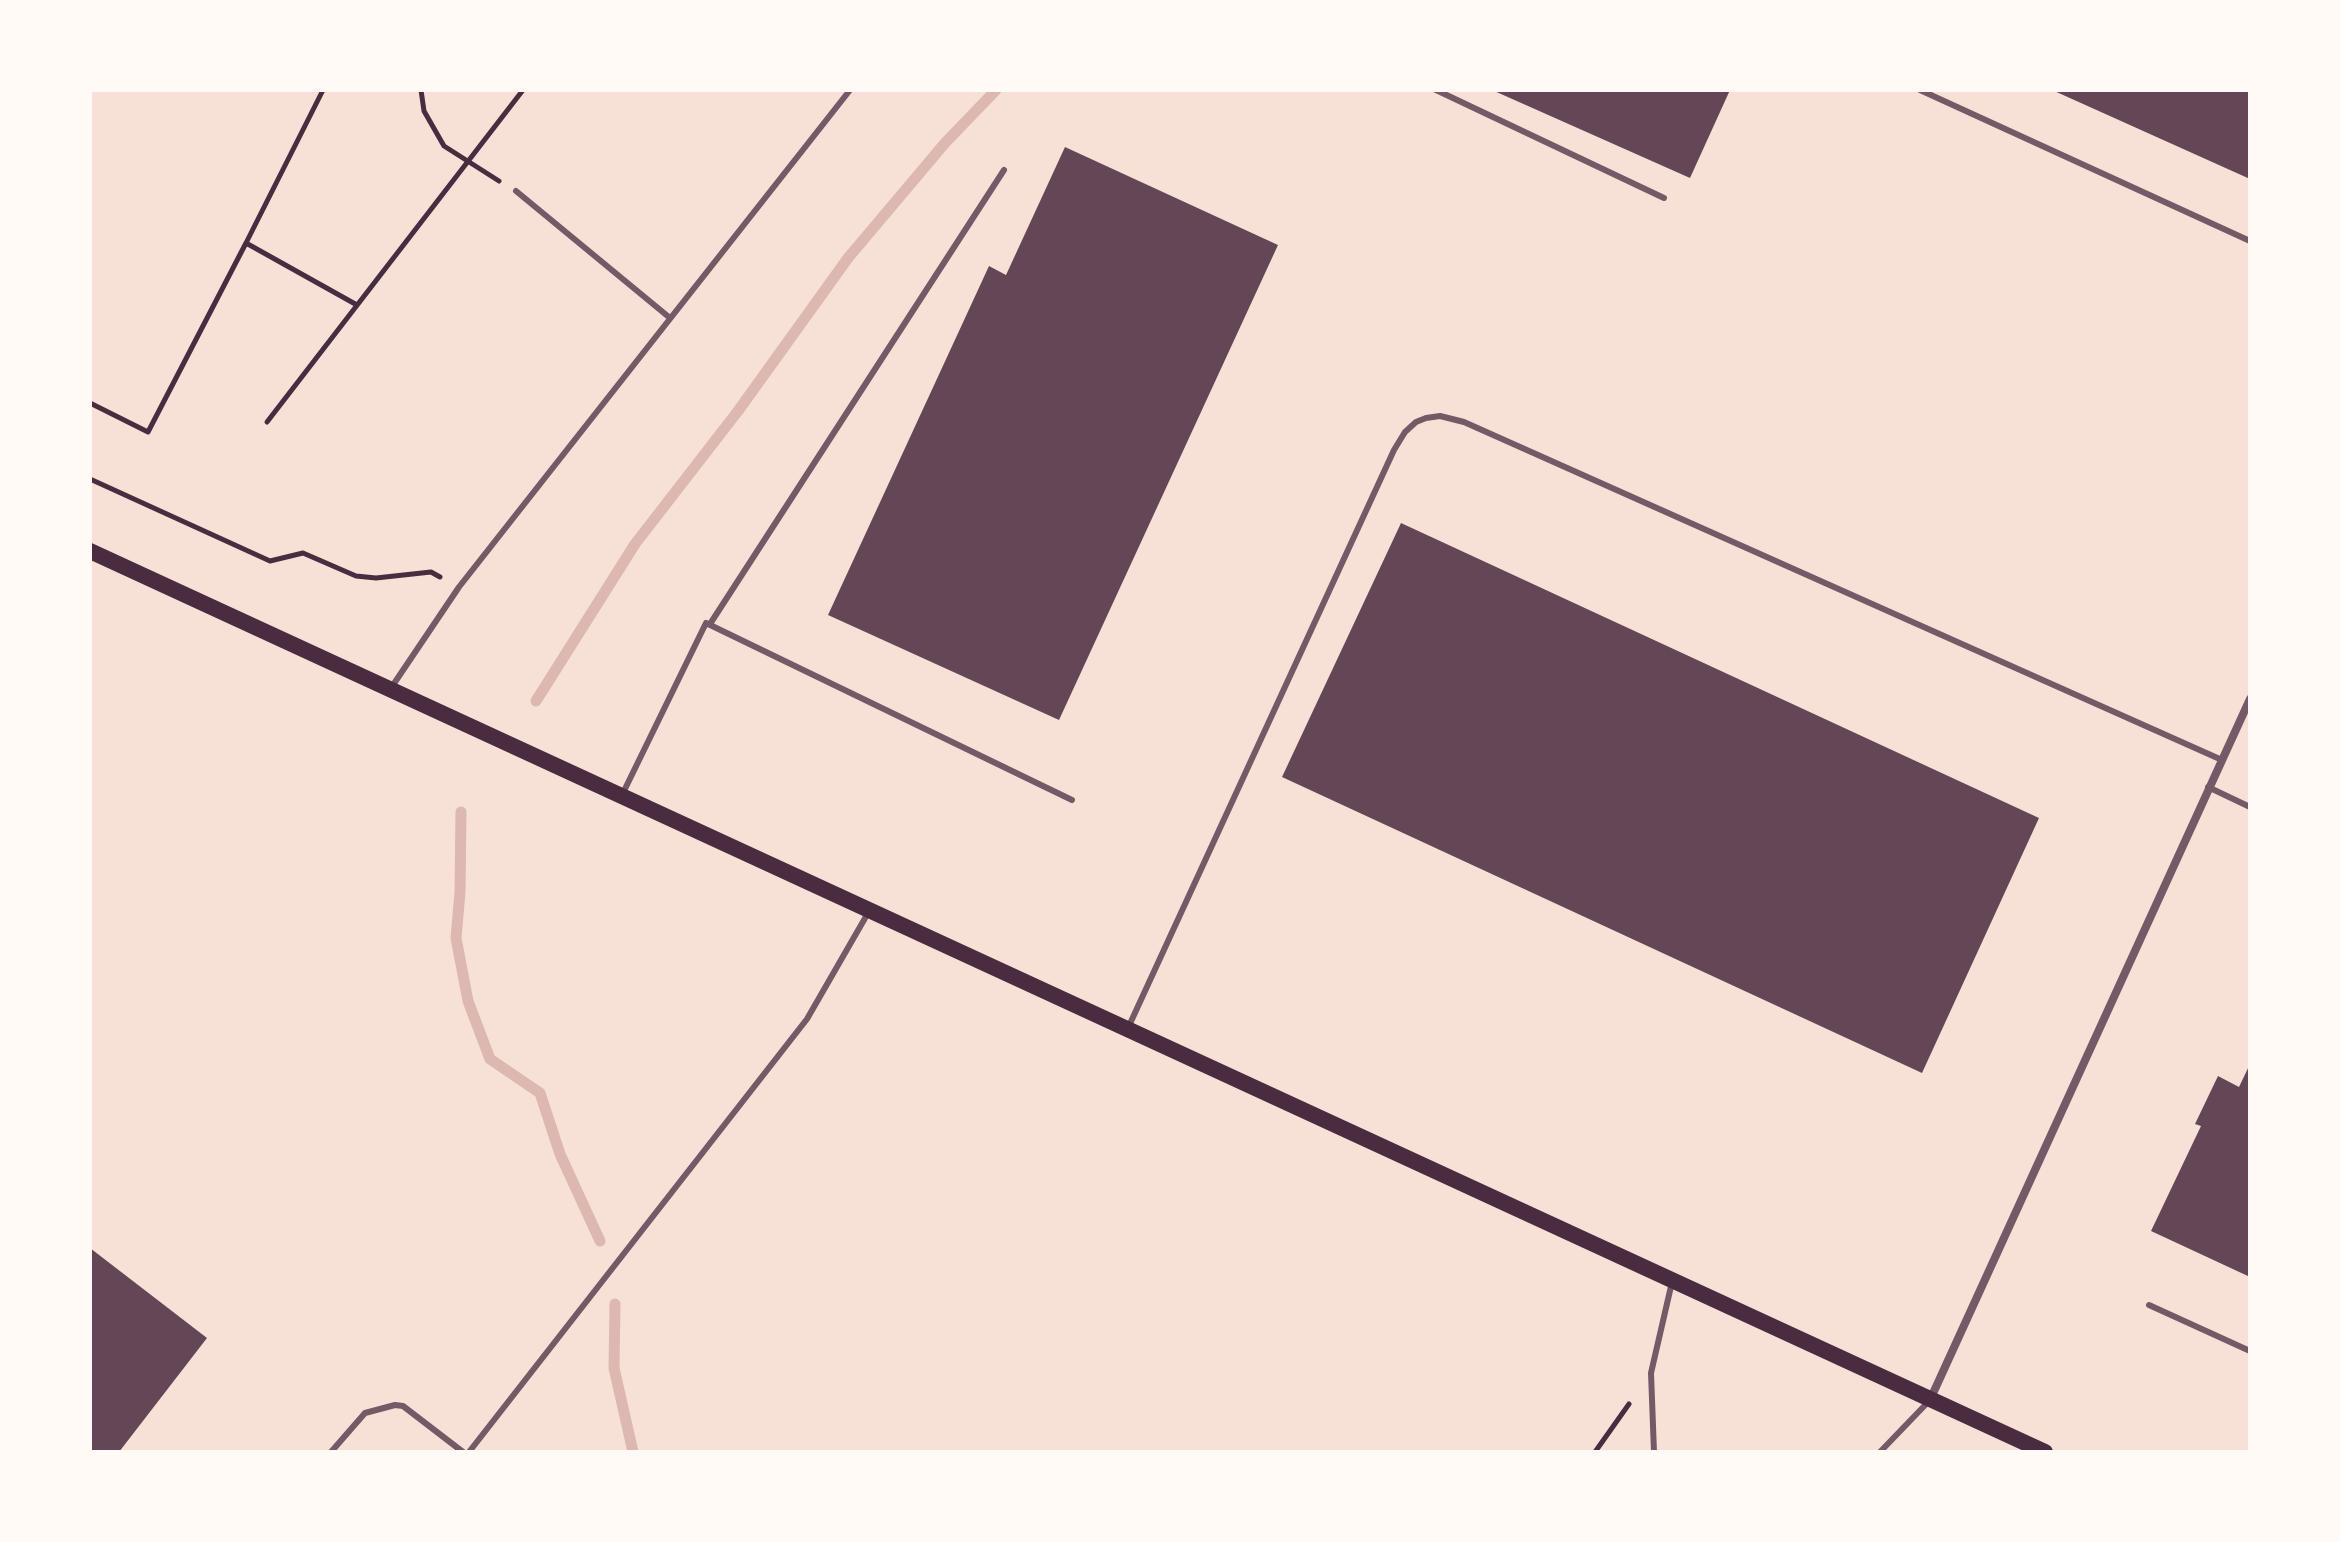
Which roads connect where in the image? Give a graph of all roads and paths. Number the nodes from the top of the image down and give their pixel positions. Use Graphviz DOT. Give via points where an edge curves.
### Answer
graph roads {
  1 [pos="323,90"];
  2 [pos="421,90"];
  3 [pos="523,90"];
  4 [pos="850,90"];
  5 [pos="1436,90"];
  6 [pos="1920,90"];
  7 [pos="467,162"];
  8 [pos="1004,170"];
  9 [pos="516,191"];
  10 [pos="1664,198"];
  11 [pos="2250,241"];
  12 [pos="246,243"];
  13 [pos="357,305"];
  14 [pos="670,318"];
  15 [pos="90,403"];
  16 [pos="267,422"];
  17 [pos="90,479"];
  18 [pos="90,551"];
  19 [pos="459,587"];
  20 [pos="710,624"];
  21 [pos="391,688"];
  22 [pos="2250,699"];
  23 [pos="2222,760"];
  24 [pos="2208,787"];
  25 [pos="622,795"];
  26 [pos="1072,800"];
  27 [pos="2250,807"];
  28 [pos="870,910"];
  29 [pos="1128,1028"];
  30 [pos="1673,1279"];
  31 [pos="2149,1305"];
  32 [pos="2250,1351"];
  33 [pos="1651,1373"];
  34 [pos="1930,1400"];
  35 [pos="331,1452"];
  36 [pos="463,1452"];
  37 [pos="469,1452"];
  38 [pos="1595,1452"];
  39 [pos="1654,1452"];
  40 [pos="1880,1452"];
  41 [pos="2045,1452"];
  1 -- 12 [label="path"];
  2 -- 7 [label="path" via="435,134"];
  3 -- 7 [label="path"];
  4 -- 14 [label="lane"];
  5 -- 10 [label="lane"];
  6 -- 11 [label="lane"];
  7 -- 9 [label="path"];
  7 -- 13 [label="path"];
  8 -- 20 [label="lane"];
  9 -- 14 [label="lane"];
  12 -- 13 [label="path"];
  12 -- 15 [label="path" via="148,432"];
  13 -- 16 [label="path"];
  14 -- 19 [label="lane"];
  17 -- 19 [label="path" via="270,561 303,553 356,576 431,572"];
  18 -- 21 [label="main road"];
  19 -- 21 [label="lane"];
  20 -- 25 [label="lane" via="706,623"];
  20 -- 26 [label="lane"];
  21 -- 25 [label="main road"];
  22 -- 23 [label="street"];
  23 -- 24 [label="street"];
  23 -- 29 [label="lane" via="1464,422 1426,418 1405,432 1394,450"];
  24 -- 27 [label="lane"];
  24 -- 34 [label="street"];
  25 -- 28 [label="main road"];
  28 -- 29 [label="main road"];
  28 -- 37 [label="lane" via="807,1019"];
  29 -- 30 [label="main road"];
  30 -- 33 [label="lane"];
  30 -- 34 [label="main road"];
  31 -- 32 [label="lane"];
  33 -- 38 [label="path"];
  33 -- 39 [label="lane"];
  34 -- 40 [label="lane"];
  34 -- 41 [label="main road"];
  35 -- 36 [label="lane" via="365,1413 395,1405"];
}
